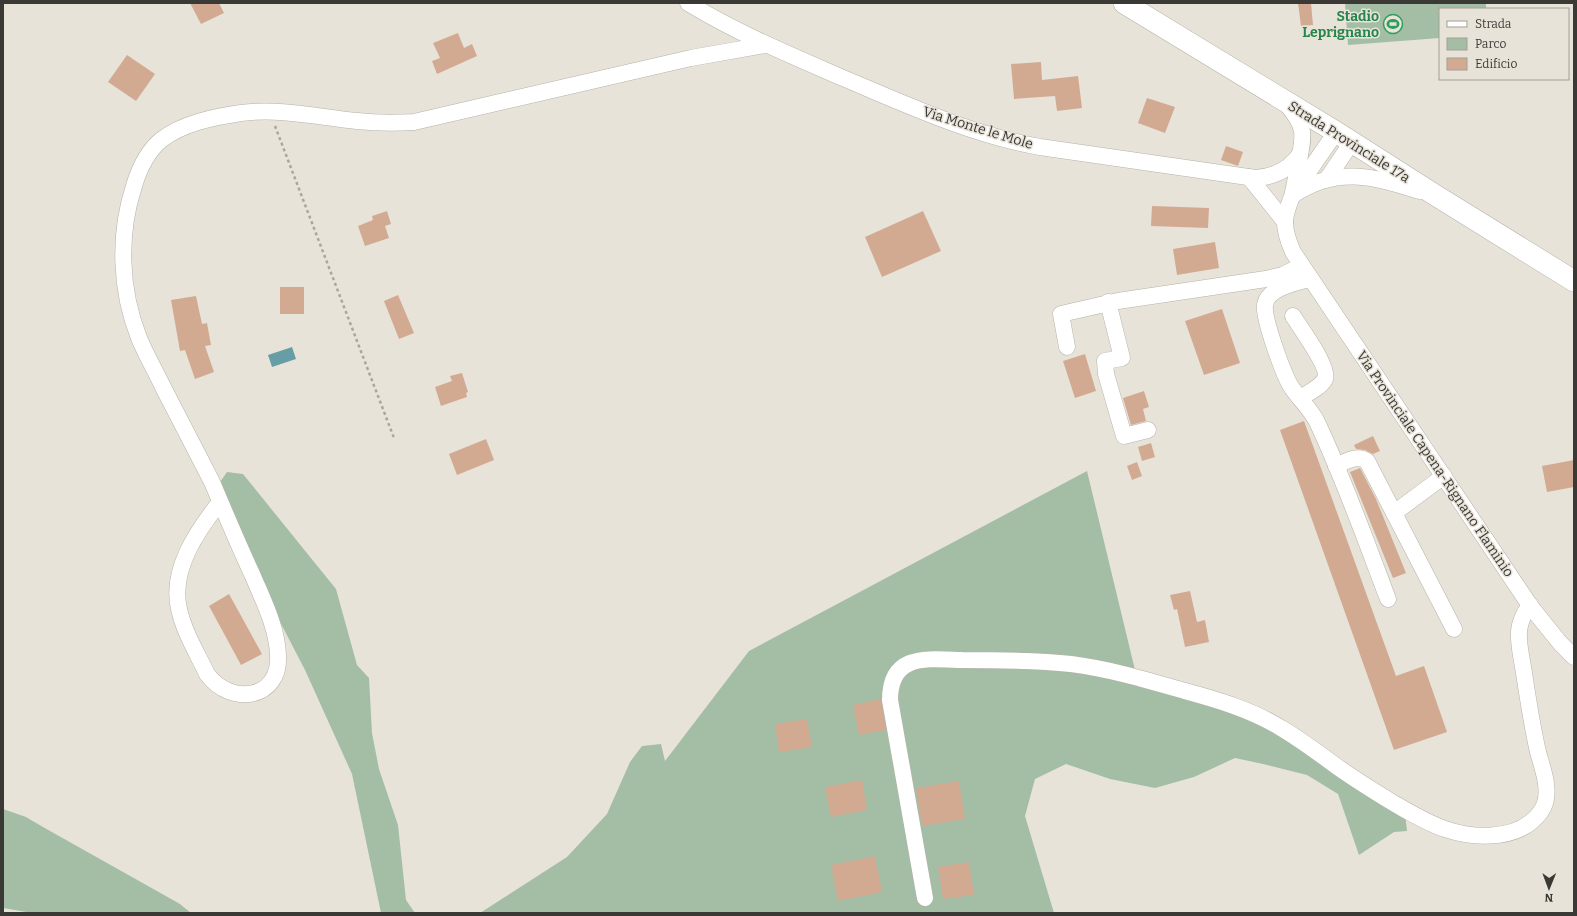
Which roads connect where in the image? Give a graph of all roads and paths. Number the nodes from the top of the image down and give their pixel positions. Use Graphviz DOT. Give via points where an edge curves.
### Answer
graph roads {
  1 [pos="688,3"];
  2 [pos="1124,3"];
  3 [pos="766,44"];
  4 [pos="1283,100"];
  5 [pos="270,111"];
  6 [pos="1344,137"];
  7 [pos="1300,154"];
  8 [pos="1249,177"];
  9 [pos="1327,179"];
  10 [pos="1293,195"];
  11 [pos="1434,196"];
  12 [pos="1285,222"];
  13 [pos="1305,272"];
  14 [pos="1574,281"];
  15 [pos="1108,302"];
  16 [pos="1293,316"];
  17 [pos="1067,347"];
  18 [pos="1300,398"];
  19 [pos="1148,430"];
  20 [pos="394,438"];
  21 [pos="1336,466"];
  22 [pos="1444,476"];
  23 [pos="220,502"];
  24 [pos="1394,513"];
  25 [pos="1388,599"];
  26 [pos="1530,606"];
  27 [pos="1454,629"];
  28 [pos="1574,657"];
  29 [pos="926,898"];
  1 -- 3 [label="street, Via Monte le Mole" via="717,21"];
  2 -- 4 [label="main road, Strada Provinciale 17a"];
  3 -- 5 [label="street" via="696,56 414,122 374,123"];
  3 -- 8 [label="street, Via Monte le Mole" via="903,104 1007,140"];
  4 -- 6 [label="main road, Strada Provinciale 17a"];
  4 -- 7 [label="street" via="1300,122 1303,142"];
  5 -- 20 [label="path"];
  5 -- 23 [label="street" via="209,119 184,127 162,139 148,155 137,176 125,221 123,248 126,283 139,339"];
  6 -- 9 [label="street"];
  6 -- 10 [label="street"];
  6 -- 11 [label="main road, Strada Provinciale 17a"];
  7 -- 8 [label="street, Via Monte le Mole" via="1279,173 1262,178"];
  7 -- 10 [label="street"];
  8 -- 12 [label="street"];
  9 -- 10 [label="street" via="1305,186"];
  9 -- 11 [label="street" via="1372,177"];
  10 -- 12 [label="street, Via Provinciale Capena-Rignano Flaminio"];
  11 -- 14 [label="main road, Strada Provinciale 17a"];
  12 -- 13 [label="street, Via Provinciale Capena-Rignano Flaminio" via="1293,252"];
  13 -- 15 [label="street" via="1266,280"];
  13 -- 18 [label="street" via="1274,292 1265,303 1266,318 1283,370"];
  13 -- 22 [label="street, Via Provinciale Capena-Rignano Flaminio"];
  15 -- 17 [label="street" via="1061,314"];
  15 -- 19 [label="street" via="1122,358 1105,361 1106,374 1124,436"];
  16 -- 18 [label="street" via="1322,362 1326,373 1321,384"];
  18 -- 21 [label="street" via="1314,416"];
  21 -- 24 [label="street" via="1356,458 1367,461"];
  21 -- 25 [label="street"];
  22 -- 24 [label="street"];
  22 -- 26 [label="street, Via Provinciale Capena-Rignano Flaminio"];
  23 -- 23 [label="street" via="268,612 278,649 274,678 265,688 249,694 228,692 212,681 183,621 177,599 179,576 186,558 202,526"];
  24 -- 27 [label="street"];
  26 -- 28 [label="street, Via Provinciale Capena-Rignano Flaminio"];
  26 -- 29 [label="street" via="1520,625 1520,640 1532,724 1544,778 1545,803 1530,823 1514,831 1496,835 1457,832 1419,818 1274,724 1242,709 1192,692 1121,673 1070,664 952,659 923,660 906,665 898,670 893,679 890,700"];
}
